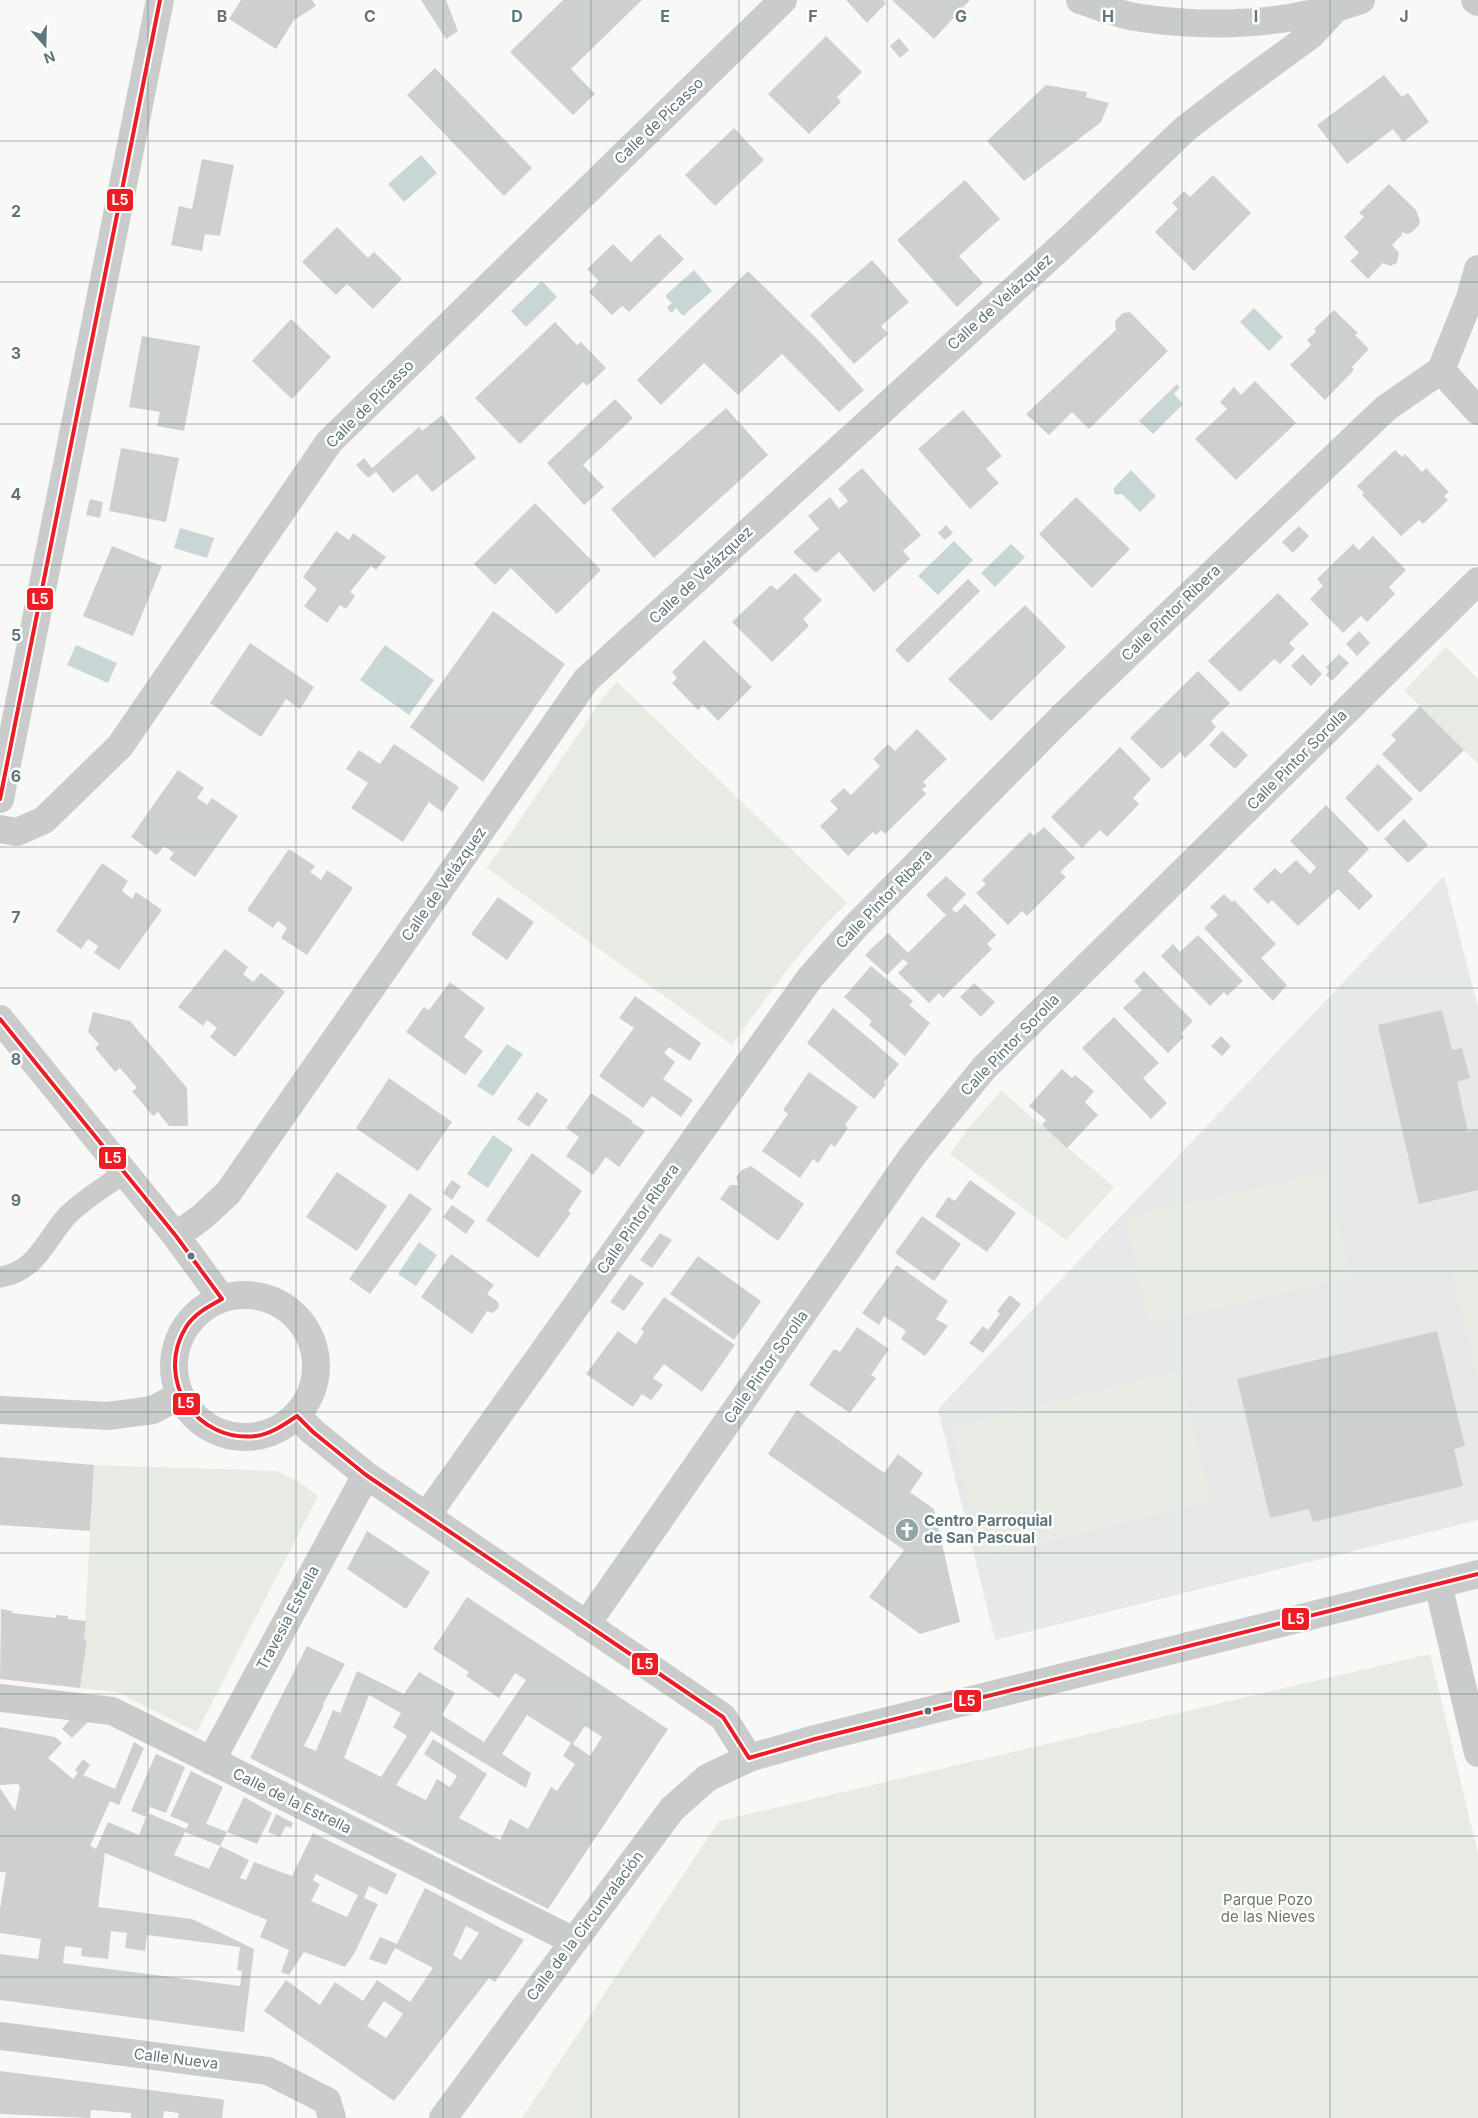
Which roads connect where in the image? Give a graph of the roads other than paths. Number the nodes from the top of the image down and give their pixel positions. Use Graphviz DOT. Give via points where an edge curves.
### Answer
graph roads {
  1 [pos="160,0"];
  2 [pos="783,0"];
  3 [pos="1080,0"];
  4 [pos="1361,0"];
  5 [pos="1474,0"];
  6 [pos="1478,2"];
  7 [pos="1334,10"];
  8 [pos="1478,268"];
  9 [pos="1441,370"];
  10 [pos="1478,411"];
  11 [pos="1478,581"];
  12 [pos="0,799"];
  13 [pos="0,829"];
  14 [pos="0,1019"];
  15 [pos="124,1173"];
  16 [pos="176,1236"];
  17 [pos="0,1277"];
  18 [pos="222,1299"];
  19 [pos="180,1395"];
  20 [pos="0,1410"];
  21 [pos="297,1416"];
  22 [pos="366,1475"];
  23 [pos="428,1515"];
  24 [pos="1478,1574"];
  25 [pos="1438,1584"];
  26 [pos="586,1625"];
  27 [pos="0,1698"];
  28 [pos="1478,1753"];
  29 [pos="749,1758"];
  30 [pos="211,1761"];
  31 [pos="574,1941"];
  32 [pos="0,2036"];
  33 [pos="332,2118"];
  34 [pos="443,2118"];
  1 -- 12 [label="street"];
  2 -- 13 [label="street, Calle de Picasso" via="329,442 120,746 44,820 17,832"];
  3 -- 7 [label="street" via="1133,17 1213,23 1264,21"];
  4 -- 7 [label="street"];
  5 -- 6 [label="street"];
  7 -- 16 [label="street, Calle de Velázquez" via="1311,35 1185,129 1075,234 586,680 228,1193"];
  8 -- 9 [label="street" via="1470,298"];
  9 -- 10 [label="street"];
  9 -- 23 [label="street, Calle Pintor Ribera" via="1386,408 1061,718 855,927 810,978"];
  11 -- 26 [label="street, Calle Pintor Sorolla" via="984,1068 913,1155"];
  14 -- 15 [label="street"];
  15 -- 16 [label="street"];
  15 -- 17 [label="lane" via="66,1217 36,1260 9,1276"];
  16 -- 18 [label="street"];
  18 -- 19 [label="street" via="202,1310 186,1327 176,1349 174,1372"];
  18 -- 21 [label="street" via="245,1295 269,1298 290,1310 306,1328 315,1349 316,1373 310,1396"];
  19 -- 20 [label="street" via="152,1410 108,1416"];
  19 -- 21 [label="street" via="193,1414 211,1429 233,1436 256,1436 278,1429"];
  21 -- 22 [label="street"];
  22 -- 23 [label="street"];
  22 -- 30 [label="street, Travesía Estrella"];
  23 -- 26 [label="street"];
  24 -- 25 [label="street, Calle de la Circunvalación"];
  25 -- 28 [label="street"];
  25 -- 29 [label="street, Calle de la Circunvalación" via="824,1736"];
  26 -- 29 [label="street" via="723,1717"];
  27 -- 30 [label="street, Calle de la Estrella" via="112,1711"];
  29 -- 31 [label="street, Calle de la Circunvalación" via="706,1778 672,1808"];
  30 -- 31 [label="street, Calle de la Estrella"];
  31 -- 34 [label="street, Calle de la Circunvalación"];
  32 -- 33 [label="street, Calle Nueva" via="268,2071 327,2101"];
}
